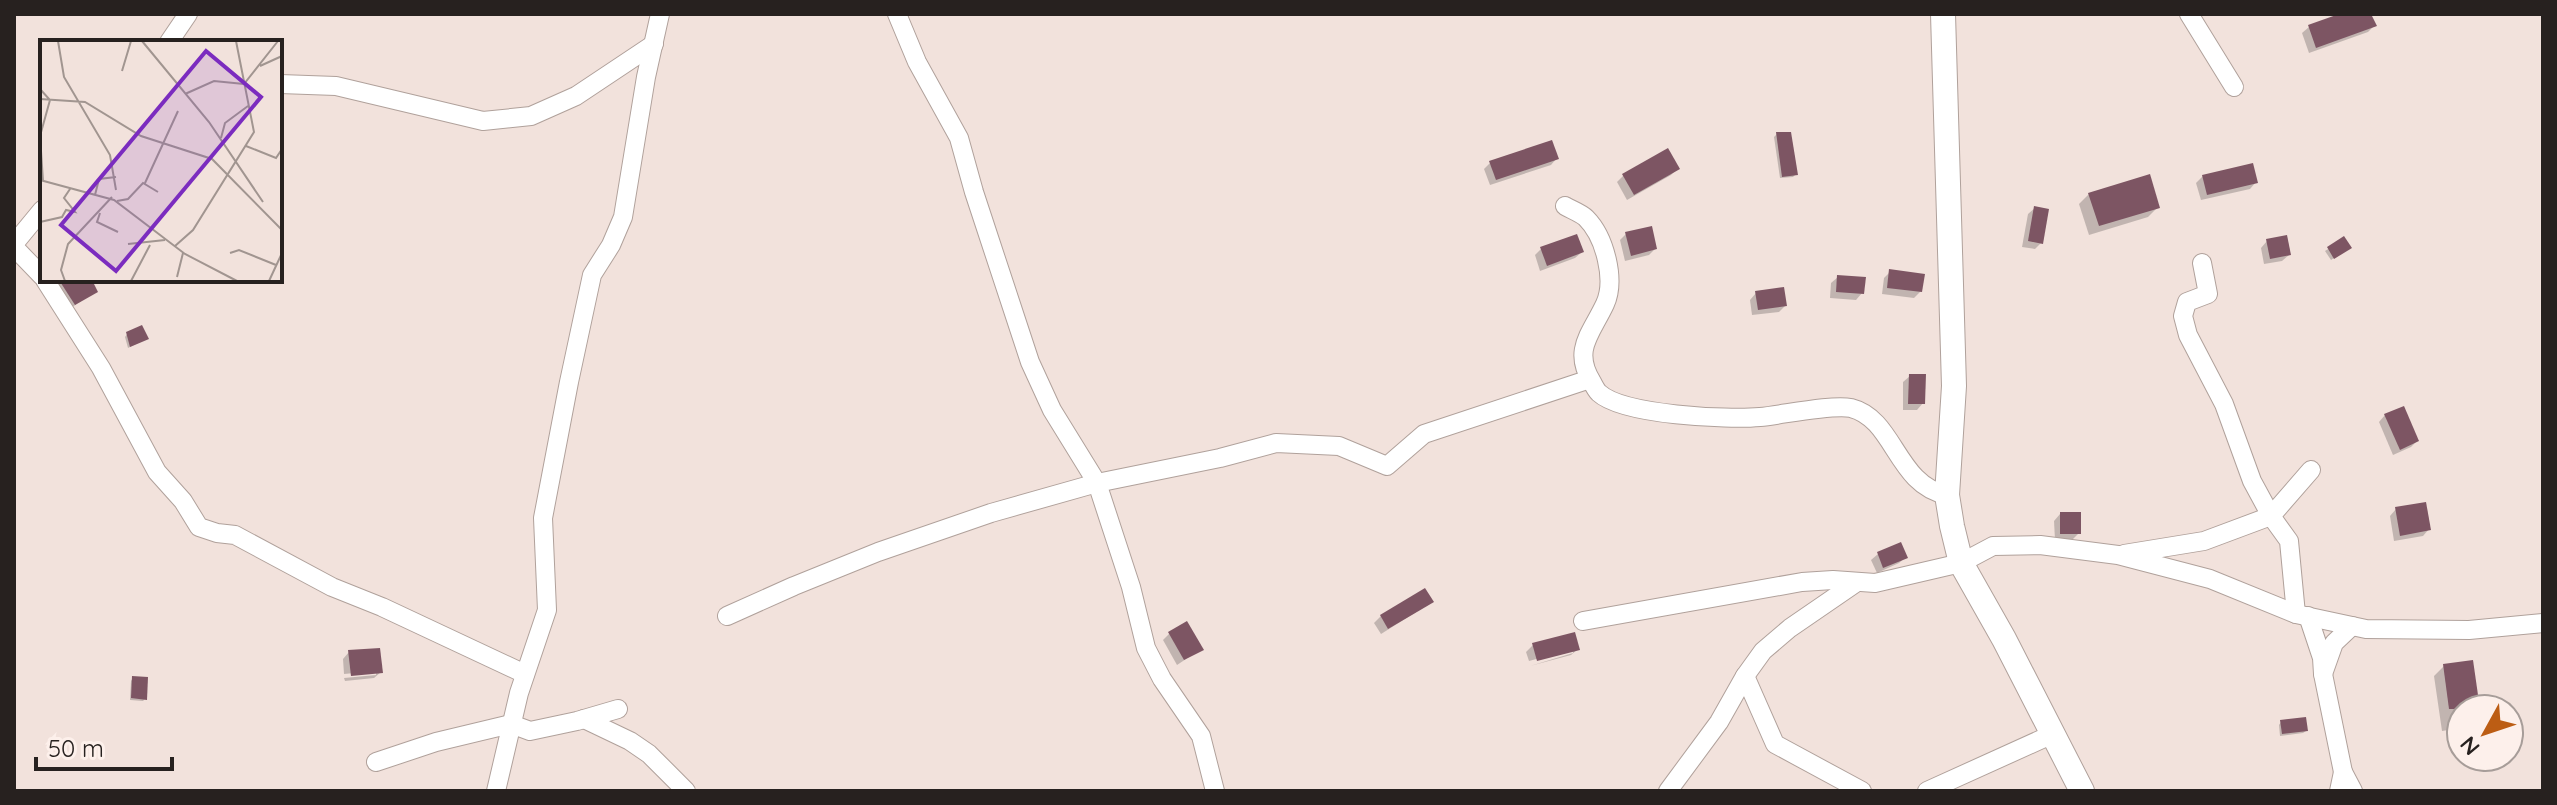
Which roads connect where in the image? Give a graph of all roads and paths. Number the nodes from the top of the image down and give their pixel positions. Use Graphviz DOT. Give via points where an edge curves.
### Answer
graph roads {
  1 [pos="188,14"];
  2 [pos="660,14"];
  3 [pos="897,14"];
  4 [pos="1943,14"];
  5 [pos="2189,14"];
  6 [pos="170,40"];
  7 [pos="654,44"];
  8 [pos="282,84"];
  9 [pos="2234,87"];
  10 [pos="1565,206"];
  11 [pos="40,212"];
  12 [pos="16,241"];
  13 [pos="2202,263"];
  14 [pos="40,273"];
  15 [pos="47,282"];
  16 [pos="1590,379"];
  17 [pos="2311,470"];
  18 [pos="1097,483"];
  19 [pos="2296,488"];
  20 [pos="2256,490"];
  21 [pos="1947,495"];
  22 [pos="2271,516"];
  23 [pos="2233,528"];
  24 [pos="2289,541"];
  25 [pos="2118,555"];
  26 [pos="1961,563"];
  27 [pos="1857,582"];
  28 [pos="2302,615"];
  29 [pos="727,616"];
  30 [pos="1583,621"];
  31 [pos="2543,623"];
  32 [pos="2352,626"];
  33 [pos="525,674"];
  34 [pos="2323,674"];
  35 [pos="1745,676"];
  36 [pos="618,709"];
  37 [pos="584,719"];
  38 [pos="511,724"];
  39 [pos="2053,734"];
  40 [pos="376,762"];
  41 [pos="2343,772"];
  42 [pos="496,791"];
  43 [pos="686,791"];
  44 [pos="1215,791"];
  45 [pos="1668,791"];
  46 [pos="1862,791"];
  47 [pos="1927,791"];
  48 [pos="2082,791"];
  49 [pos="2339,791"];
  50 [pos="2353,791"];
  1 -- 6 [label="street"];
  2 -- 7 [label="street"];
  3 -- 18 [label="street" via="959,138 1030,362 1052,410"];
  4 -- 21 [label="main road" via="1954,386"];
  5 -- 9 [label="street"];
  7 -- 8 [label="street" via="576,96 531,116 483,121 336,86"];
  7 -- 33 [label="street" via="623,217 592,275 569,382 543,518 547,610"];
  10 -- 16 [label="street" via="1595,231 1609,281 1606,302 1582,352"];
  11 -- 12 [label="street"];
  12 -- 14 [label="street"];
  13 -- 20 [label="street" via="2208,294 2187,302 2183,316"];
  15 -- 33 [label="street" via="157,472 199,527 235,535 332,587"];
  16 -- 18 [label="street" via="1424,434 1387,466 1339,446 1276,443"];
  16 -- 21 [label="street" via="1599,393 1628,407 1667,414 1755,417 1847,407 1867,413 1918,482"];
  17 -- 19 [label="street"];
  18 -- 29 [label="street" via="878,552"];
  18 -- 44 [label="street" via="1146,648 1201,736"];
  19 -- 22 [label="street"];
  19 -- 24 [label="street"];
  20 -- 22 [label="street"];
  20 -- 23 [label="street" via="2249,514"];
  21 -- 26 [label="main road"];
  22 -- 23 [label="street"];
  22 -- 24 [label="street"];
  23 -- 25 [label="street" via="2204,541"];
  24 -- 28 [label="street"];
  25 -- 26 [label="street" via="2040,545 1993,546"];
  25 -- 28 [label="street" via="2210,579"];
  26 -- 27 [label="street" via="1875,583"];
  26 -- 39 [label="main road"];
  27 -- 30 [label="street" via="1802,582"];
  27 -- 35 [label="street" via="1772,643"];
  28 -- 32 [label="street"];
  28 -- 34 [label="street" via="2322,658"];
  31 -- 32 [label="street" via="2469,630"];
  32 -- 34 [label="street" via="2334,643"];
  33 -- 38 [label="street"];
  34 -- 41 [label="street"];
  35 -- 45 [label="street"];
  35 -- 46 [label="street" via="1775,744"];
  36 -- 37 [label="street"];
  37 -- 38 [label="street" via="530,731"];
  37 -- 43 [label="street" via="649,754"];
  38 -- 40 [label="street"];
  38 -- 42 [label="street"];
  39 -- 47 [label="street"];
  39 -- 48 [label="main road"];
  41 -- 49 [label="street"];
  41 -- 50 [label="street"];
}
